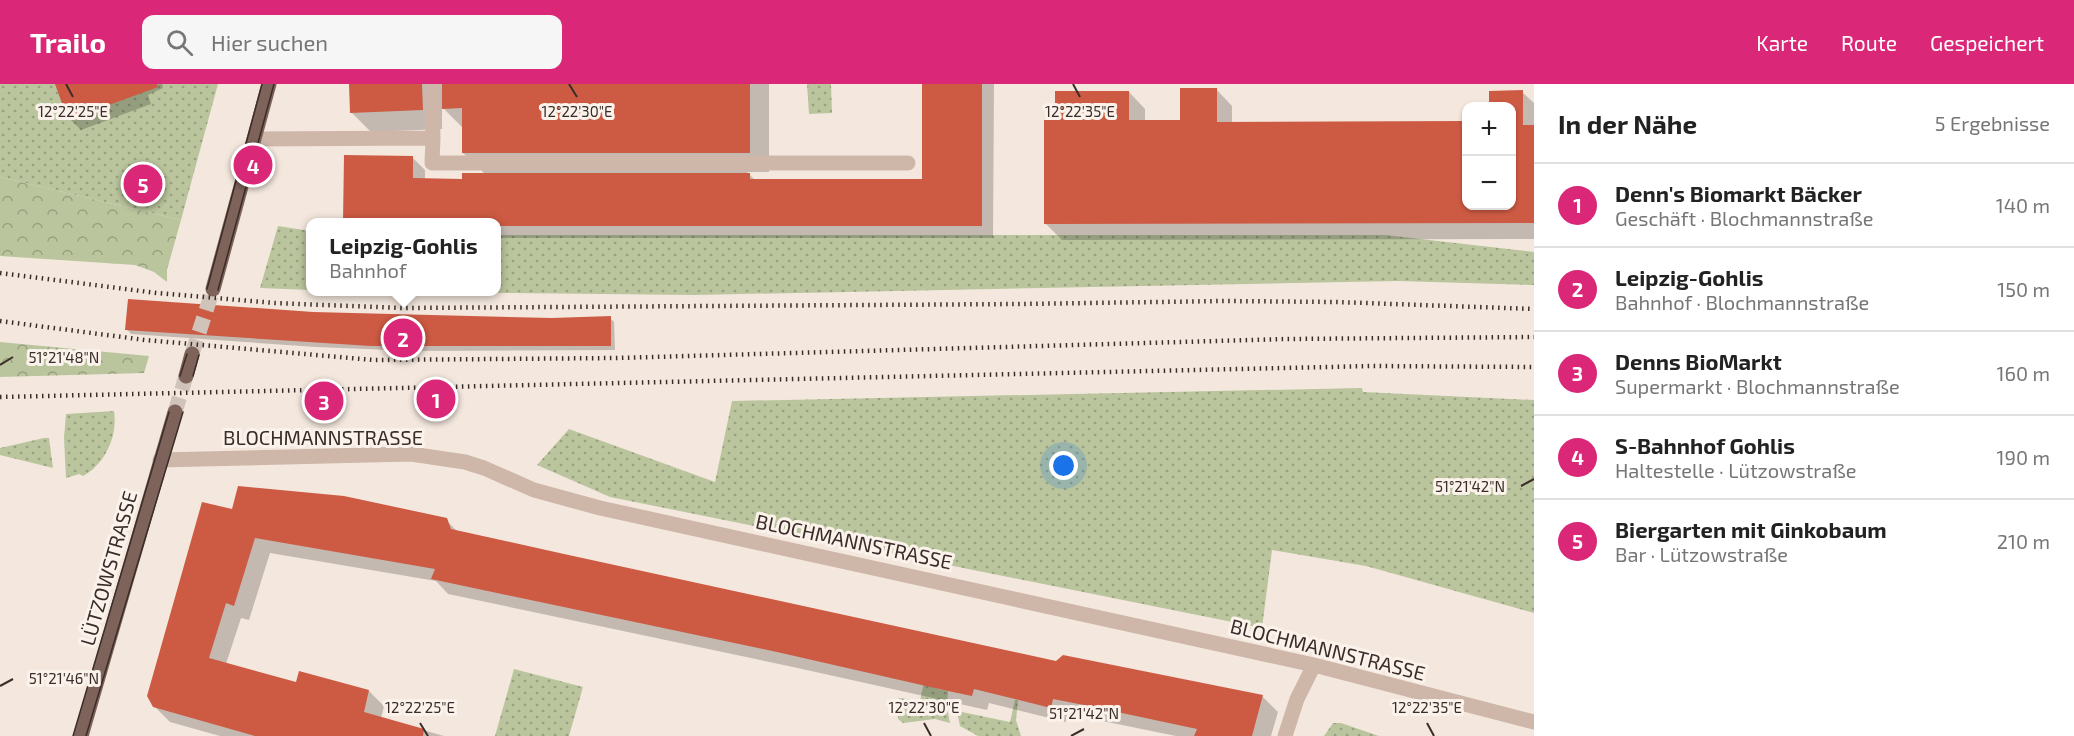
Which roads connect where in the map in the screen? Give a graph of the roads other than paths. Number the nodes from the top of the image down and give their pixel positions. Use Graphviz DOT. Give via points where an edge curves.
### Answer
graph roads {
  1 [pos="269,84"];
  2 [pos="432,84"];
  3 [pos="433,138"];
  4 [pos="254,139"];
  5 [pos="908,163"];
  6 [pos="213,289"];
  7 [pos="192,354"];
  8 [pos="186,376"];
  9 [pos="175,412"];
  10 [pos="160,460"];
  11 [pos="1314,665"];
  12 [pos="1534,722"];
  13 [pos="81,736"];
  14 [pos="1285,736"];
  1 -- 4 [label="main road"];
  2 -- 3 [label="street"];
  3 -- 4 [label="street"];
  3 -- 5 [label="street" via="432,164"];
  4 -- 6 [label="main road"];
  7 -- 8 [label="main road"];
  9 -- 10 [label="main road, LÜTZOWSTRASSE"];
  10 -- 11 [label="street, BLOCHMANNSTRASSE" via="411,454 465,462 534,490 600,508"];
  10 -- 13 [label="main road, LÜTZOWSTRASSE"];
  11 -- 12 [label="street, BLOCHMANNSTRASSE"];
  11 -- 14 [label="street"];
}
